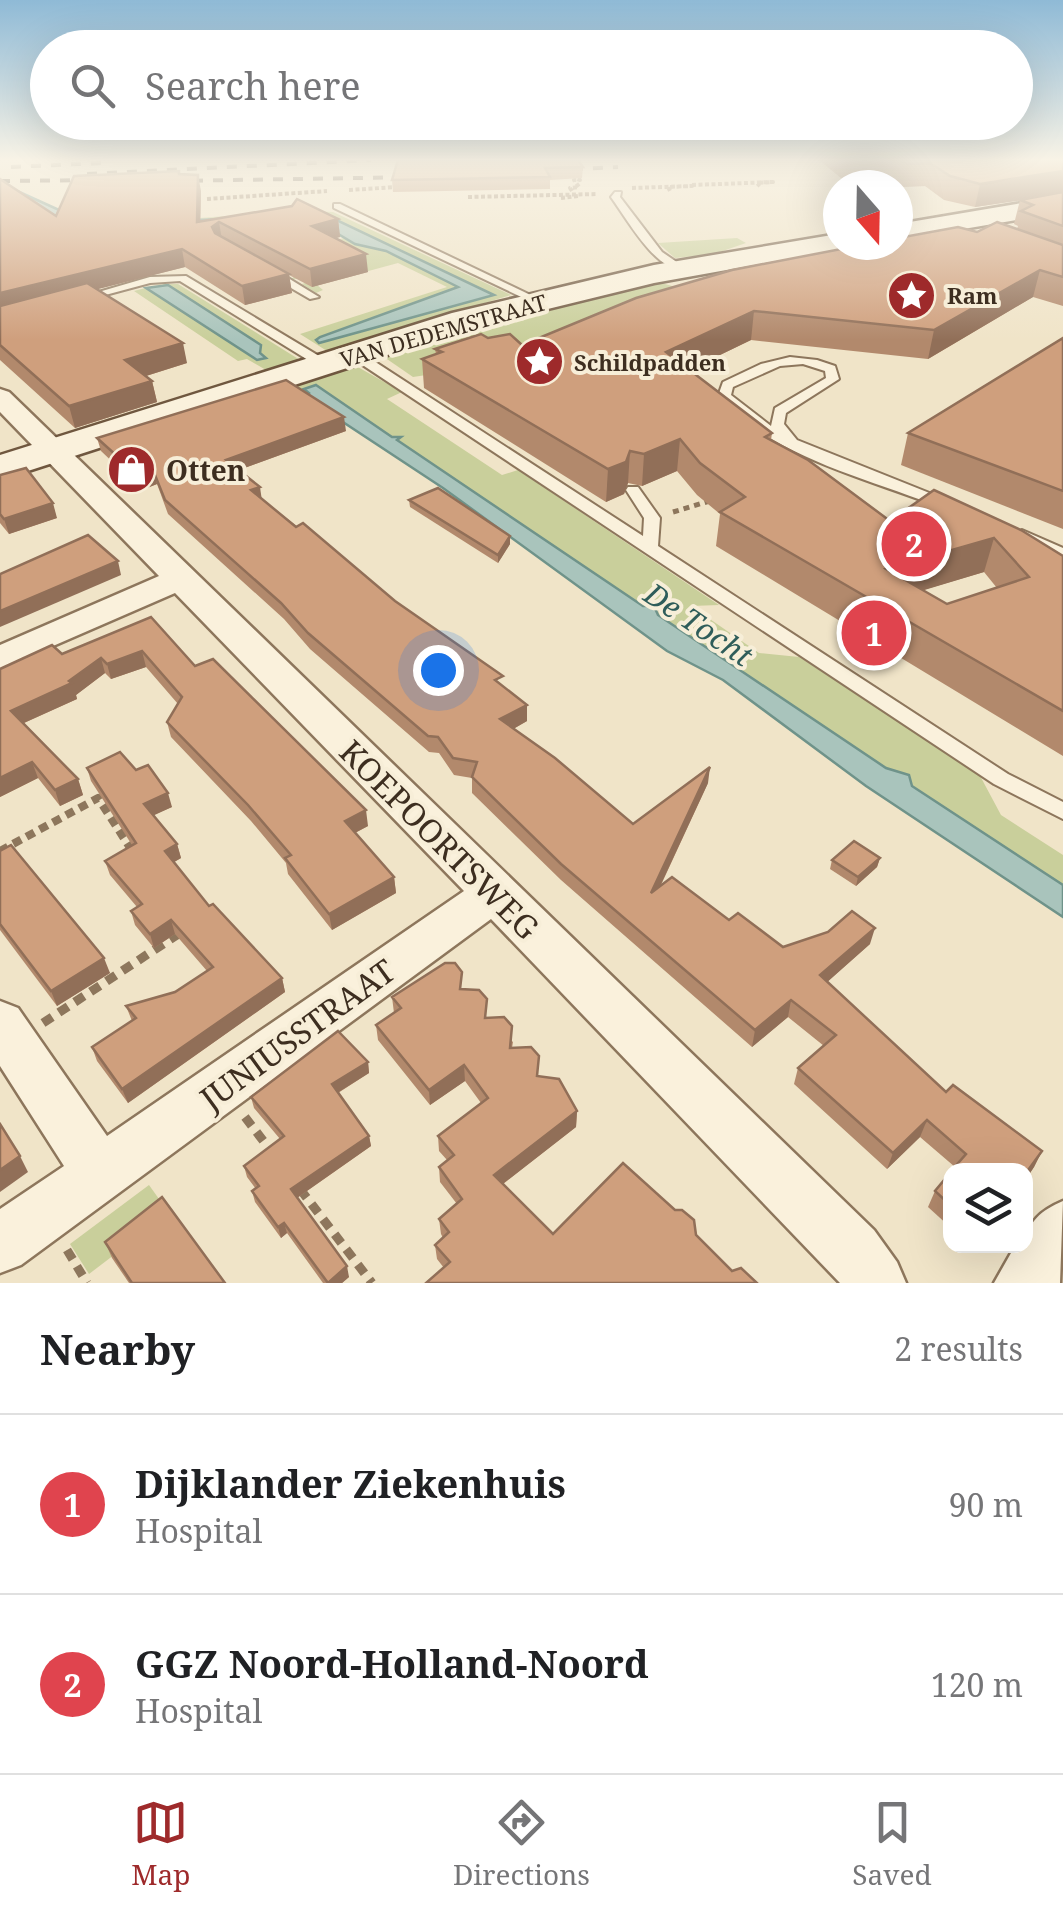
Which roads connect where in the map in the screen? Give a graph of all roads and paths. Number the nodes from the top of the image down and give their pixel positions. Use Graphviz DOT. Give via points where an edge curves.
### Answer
graph roads {
  1 [pos="365,220"];
  2 [pos="633,220"];
  3 [pos="970,220"];
  4 [pos="963,221"];
  5 [pos="913,229"];
  6 [pos="1002,238"];
  7 [pos="823,245"];
  8 [pos="259,265"];
  9 [pos="680,269"];
  10 [pos="314,296"];
  11 [pos="538,301"];
  12 [pos="68,302"];
  13 [pos="340,360"];
  14 [pos="0,397"];
  15 [pos="791,441"];
  16 [pos="58,452"];
  17 [pos="0,468"];
  18 [pos="633,490"];
  19 [pos="720,498"];
  20 [pos="960,510"];
  21 [pos="652,518"];
  22 [pos="1014,532"];
  23 [pos="650,547"];
  24 [pos="1063,554"];
  25 [pos="183,576"];
  26 [pos="0,658"];
  27 [pos="1063,811"];
  28 [pos="0,850"];
  29 [pos="141,864"];
  30 [pos="493,894"];
  31 [pos="173,914"];
  32 [pos="6,1033"];
  33 [pos="223,1089"];
  34 [pos="281,1164"];
  35 [pos="100,1172"];
  36 [pos="292,1178"];
  37 [pos="1063,1230"];
  38 [pos="0,1244"];
  39 [pos="372,1283"];
  40 [pos="876,1283"];
  41 [pos="1024,1283"];
  1 -- 11 [label="lane"];
  2 -- 9 [label="lane" via="658,254"];
  3 -- 4 [label="street"];
  4 -- 5 [label="street"];
  4 -- 6 [label="street"];
  7 -- 9 [label="street, VAN DEDEMSTRAAT"];
  8 -- 10 [label="lane"];
  9 -- 11 [label="street, VAN DEDEMSTRAAT"];
  11 -- 13 [label="street, VAN DEDEMSTRAAT"];
  12 -- 13 [label="lane" via="182,278"];
  13 -- 16 [label="street, VAN DEDEMSTRAAT"];
  13 -- 23 [label="lane"];
  14 -- 16 [label="street, KOEPOORTSWEG"];
  15 -- 15 [label="lane" via="777,425 780,411 833,378 831,369 788,359 727,385 724,396 734,406"];
  15 -- 20 [label="lane"];
  16 -- 17 [label="street, VAN DEDEMSTRAAT"];
  16 -- 25 [label="street, KOEPOORTSWEG"];
  18 -- 21 [label="lane"];
  19 -- 21 [label="path"];
  21 -- 23 [label="lane"];
  22 -- 24 [label="lane"];
  23 -- 27 [label="lane" via="1000,779"];
  25 -- 26 [label="street"];
  25 -- 30 [label="street, KOEPOORTSWEG"];
  28 -- 29 [label="path" via="98,798"];
  30 -- 33 [label="street, JUNIUSSTRAAT"];
  30 -- 40 [label="street, KOEPOORTSWEG" via="853,1251"];
  31 -- 32 [label="path" via="184,931"];
  32 -- 35 [label="street"];
  33 -- 34 [label="path"];
  33 -- 35 [label="street, JUNIUSSTRAAT"];
  35 -- 38 [label="street, JUNIUSSTRAAT"];
  36 -- 39 [label="path"];
  37 -- 41 [label="street"];
}
